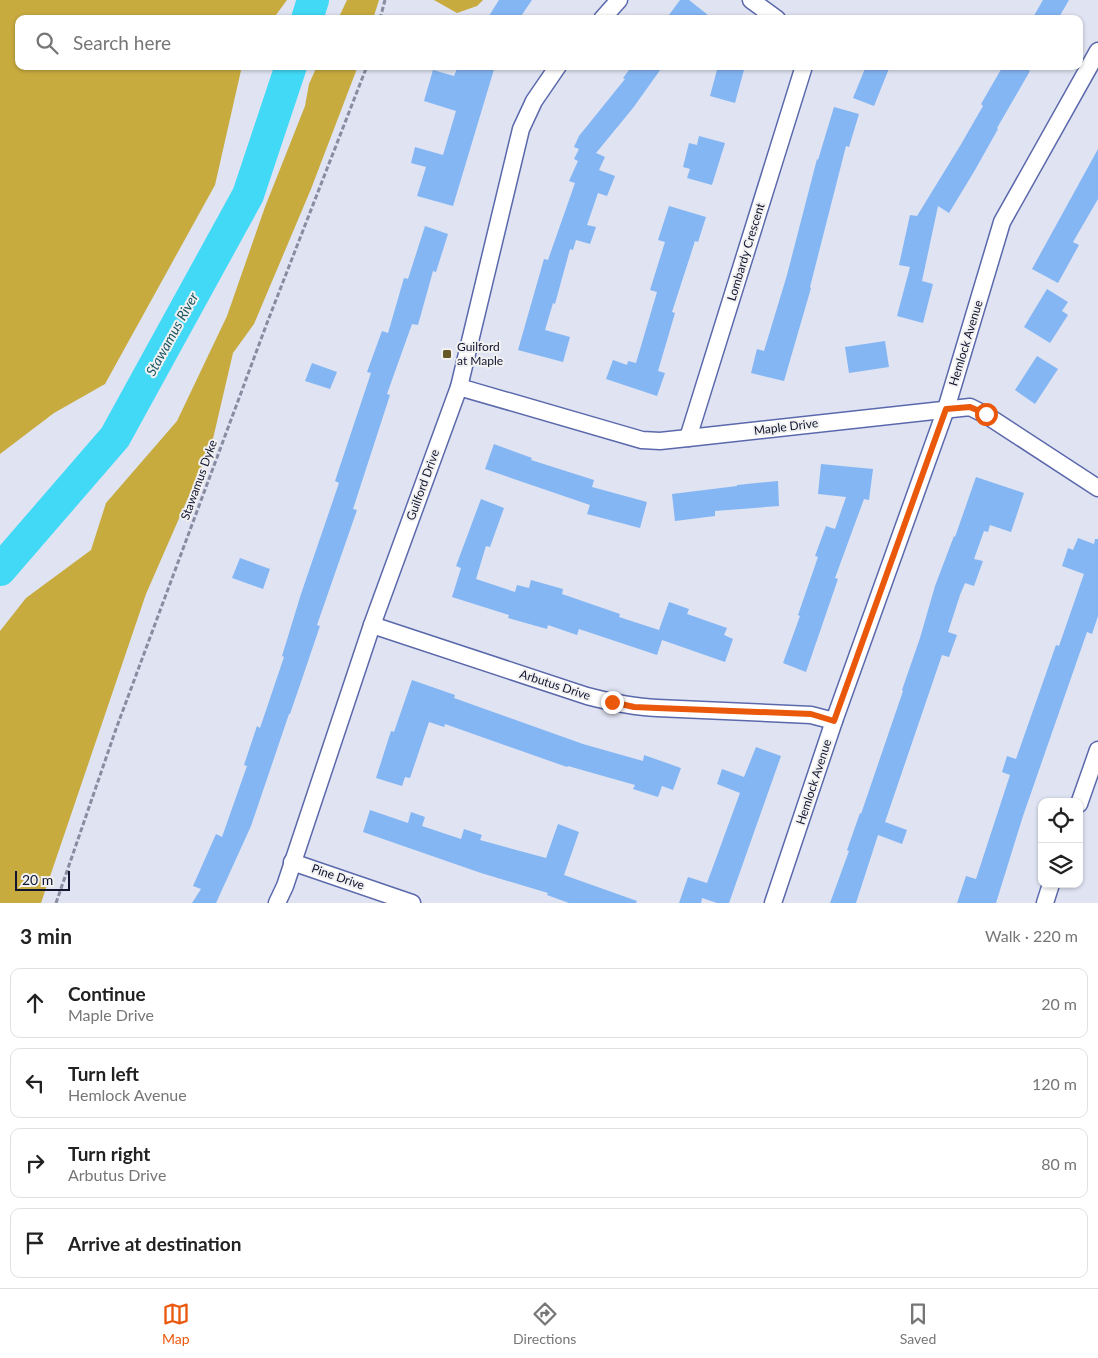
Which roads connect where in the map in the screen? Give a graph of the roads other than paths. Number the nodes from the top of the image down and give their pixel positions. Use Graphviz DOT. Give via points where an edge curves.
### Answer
graph roads {
  1 [pos="619,0"];
  2 [pos="751,0"];
  3 [pos="606,15"];
  4 [pos="772,15"];
  5 [pos="1098,51"];
  6 [pos="555,70"];
  7 [pos="803,70"];
  8 [pos="458,387"];
  9 [pos="946,409"];
  10 [pos="688,438"];
  11 [pos="1098,488"];
  12 [pos="372,626"];
  13 [pos="834,721"];
  14 [pos="1098,750"];
  15 [pos="1081,798"];
  16 [pos="292,862"];
  17 [pos="1050,888"];
  18 [pos="277,903"];
  19 [pos="412,903"];
  20 [pos="773,903"];
  21 [pos="1045,903"];
  1 -- 3 [label="street"];
  2 -- 4 [label="street"];
  5 -- 9 [label="street, Hemlock Avenue" via="1002,222"];
  6 -- 8 [label="street, Guilford Drive" via="520,129"];
  7 -- 10 [label="street, Lombardy Crescent"];
  8 -- 10 [label="street, Maple Drive" via="642,440"];
  8 -- 12 [label="street, Guilford Drive"];
  9 -- 10 [label="street, Maple Drive"];
  9 -- 11 [label="street, Maple Drive" via="970,407 986,414"];
  9 -- 13 [label="street, Hemlock Avenue"];
  12 -- 13 [label="street, Arbutus Drive" via="619,704 811,714"];
  12 -- 16 [label="street, Guilford Drive"];
  13 -- 20 [label="street, Hemlock Avenue"];
  14 -- 15 [label="street"];
  16 -- 18 [label="street, Guilford Drive"];
  16 -- 19 [label="street, Pine Drive"];
  17 -- 21 [label="street"];
}
